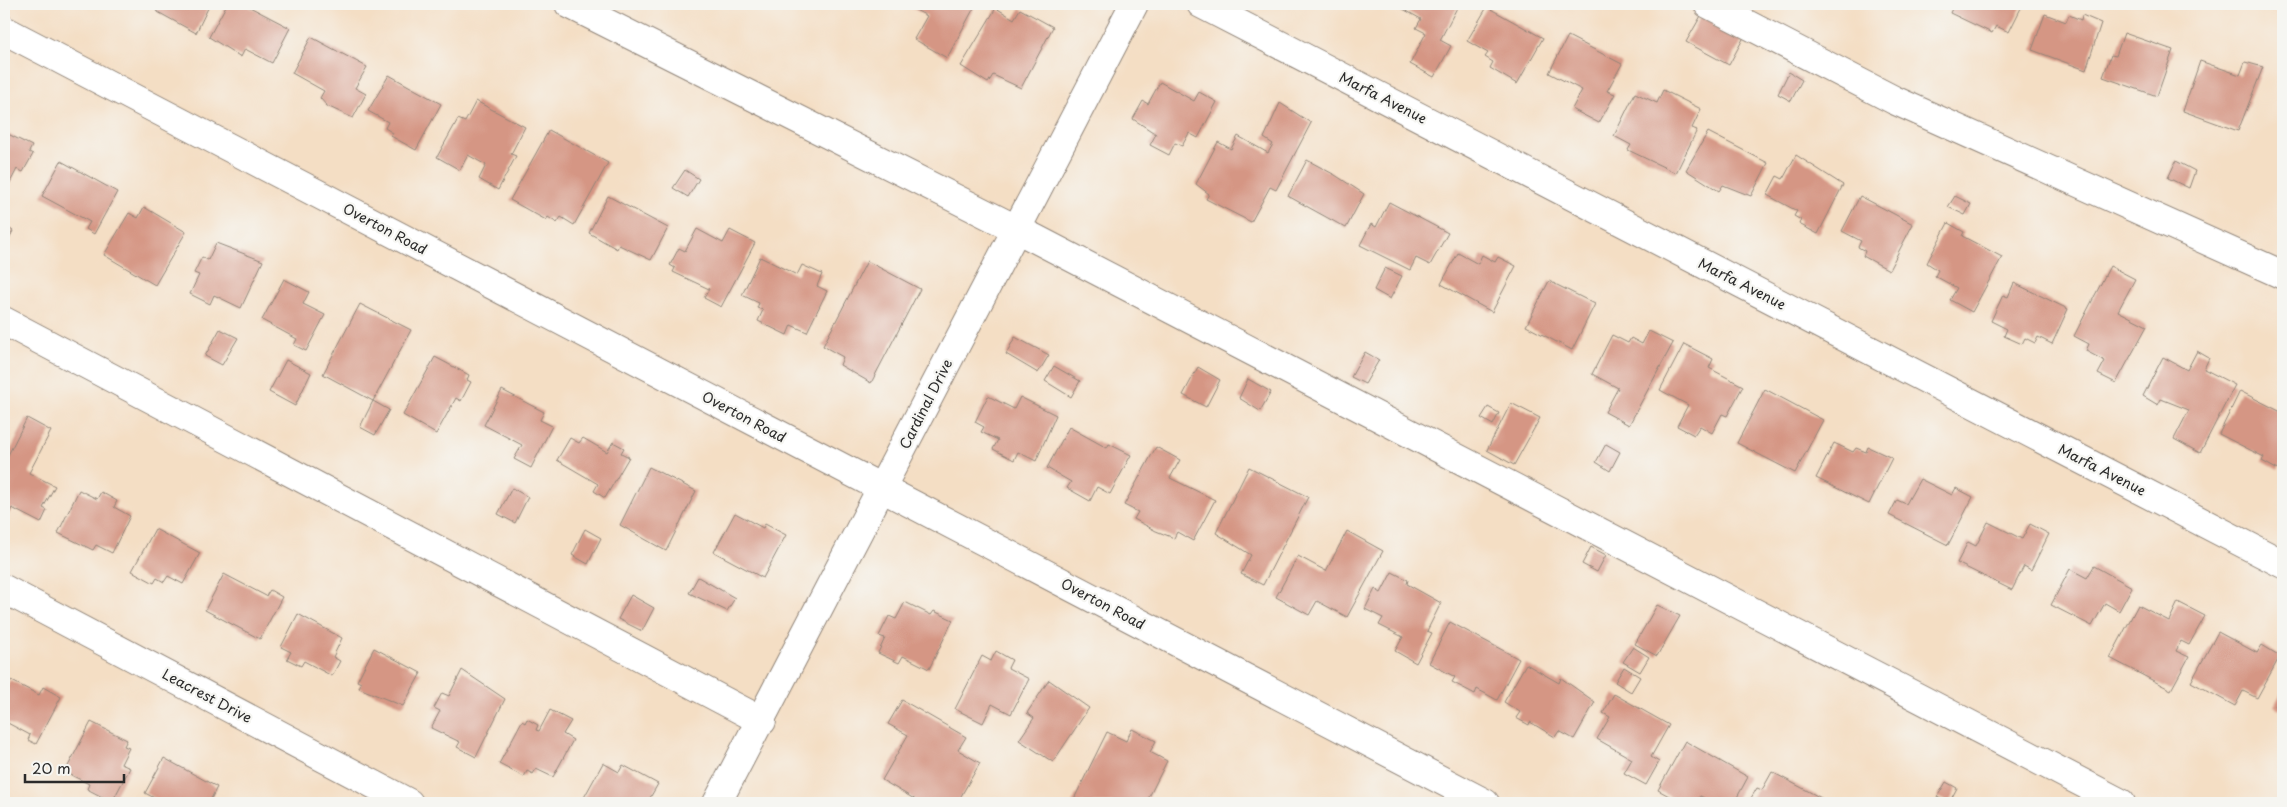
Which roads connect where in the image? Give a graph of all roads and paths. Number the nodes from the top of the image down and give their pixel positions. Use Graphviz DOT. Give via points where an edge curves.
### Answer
graph roads {
  1 [pos="569,4"];
  2 [pos="1134,4"];
  3 [pos="1201,4"];
  4 [pos="1708,4"];
  5 [pos="4,30"];
  6 [pos="1016,229"];
  7 [pos="2283,275"];
  8 [pos="4,321"];
  9 [pos="881,488"];
  10 [pos="2283,564"];
  11 [pos="4,589"];
  12 [pos="762,721"];
  13 [pos="409,803"];
  14 [pos="717,803"];
  15 [pos="1485,803"];
  16 [pos="2121,803"];
  1 -- 6 [label="street"];
  2 -- 6 [label="street, Cardinal Drive"];
  3 -- 10 [label="street, Marfa Avenue"];
  4 -- 7 [label="street" via="1894,100"];
  5 -- 9 [label="street, Overton Road"];
  6 -- 9 [label="street, Cardinal Drive"];
  6 -- 16 [label="street"];
  8 -- 12 [label="street"];
  9 -- 12 [label="street, Cardinal Drive"];
  9 -- 15 [label="street, Overton Road"];
  11 -- 13 [label="street, Leacrest Drive"];
  12 -- 14 [label="street, Cardinal Drive"];
}
